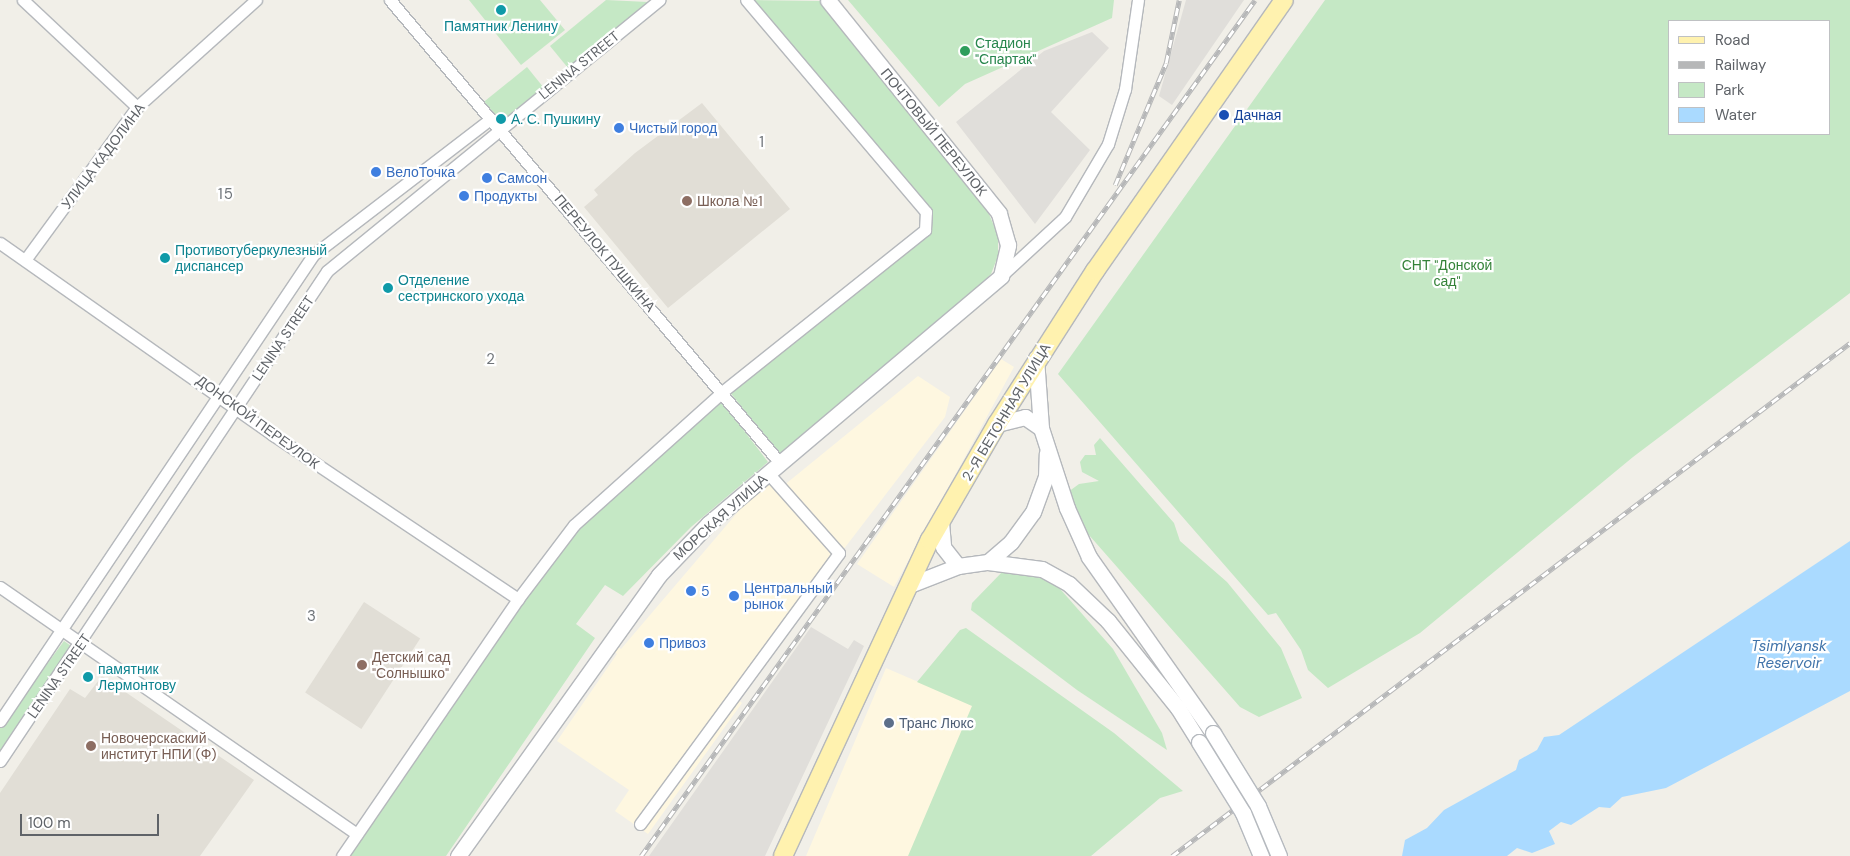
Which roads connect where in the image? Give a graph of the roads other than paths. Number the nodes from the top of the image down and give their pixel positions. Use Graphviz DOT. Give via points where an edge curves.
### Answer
graph roads {
  1 [pos="23,0"];
  2 [pos="256,0"];
  3 [pos="390,0"];
  4 [pos="659,0"];
  5 [pos="746,0"];
  6 [pos="828,0"];
  7 [pos="1138,0"];
  8 [pos="1284,0"];
  9 [pos="137,107"];
  10 [pos="490,118"];
  11 [pos="499,130"];
  12 [pos="0,243"];
  13 [pos="26,260"];
  14 [pos="1001,276"];
  15 [pos="1036,358"];
  16 [pos="722,392"];
  17 [pos="220,395"];
  18 [pos="237,408"];
  19 [pos="997,424"];
  20 [pos="1041,428"];
  21 [pos="1047,444"];
  22 [pos="774,468"];
  23 [pos="941,522"];
  24 [pos="988,562"];
  25 [pos="958,566"];
  26 [pos="907,586"];
  27 [pos="0,587"];
  28 [pos="518,599"];
  29 [pos="63,629"];
  30 [pos="82,643"];
  31 [pos="0,721"];
  32 [pos="0,761"];
  33 [pos="640,824"];
  34 [pos="357,834"];
  35 [pos="342,856"];
  36 [pos="458,856"];
  37 [pos="783,856"];
  38 [pos="1261,856"];
  39 [pos="1279,856"];
  1 -- 9 [label="street"];
  2 -- 9 [label="street, УЛИЦА КАДОЛИНА"];
  3 -- 10 [label="street, ПЕРЕУЛОК ПУШКИНА"];
  4 -- 11 [label="street, LENINA STREET"];
  5 -- 16 [label="street" via="928,220 925,230"];
  6 -- 14 [label="main road, ПОЧТОВЫЙ ПЕРЕУЛОК" via="999,213 1008,245"];
  7 -- 14 [label="street" via="1124,89 1108,144 1065,217"];
  8 -- 15 [label="main road, 2-Я БЕТОННАЯ УЛИЦА"];
  9 -- 13 [label="street, УЛИЦА КАДОЛИНА"];
  10 -- 11 [label="street, ПЕРЕУЛОК ПУШКИНА"];
  10 -- 17 [label="street, LENINA STREET" via="313,255"];
  11 -- 16 [label="street, ПЕРЕУЛОК ПУШКИНА"];
  11 -- 18 [label="street, LENINA STREET" via="328,272"];
  12 -- 13 [label="street, ДОНСКОЙ ПЕРЕУЛОК"];
  13 -- 17 [label="street, ДОНСКОЙ ПЕРЕУЛОК"];
  14 -- 22 [label="main road, МОРСКАЯ УЛИЦА"];
  15 -- 19 [label="main road, 2-Я БЕТОННАЯ УЛИЦА"];
  15 -- 20 [label="main road"];
  16 -- 22 [label="street, ПЕРЕУЛОК ПУШКИНА"];
  16 -- 28 [label="street" via="574,525"];
  17 -- 18 [label="street, ДОНСКОЙ ПЕРЕУЛОК"];
  17 -- 29 [label="street, LENINA STREET"];
  18 -- 28 [label="street, ДОНСКОЙ ПЕРЕУЛОК"];
  18 -- 30 [label="street, LENINA STREET"];
  19 -- 20 [label="main road" via="1024,417"];
  19 -- 23 [label="main road, 2-Я БЕТОННАЯ УЛИЦА"];
  20 -- 21 [label="main road"];
  21 -- 24 [label="main road" via="1046,477 1033,512 1011,542"];
  21 -- 39 [label="main road, bridge" via="1067,508 1090,557 1214,733 1258,806"];
  22 -- 33 [label="street, ПЕРЕУЛОК ПУШКИНА" via="839,553"];
  22 -- 36 [label="main road, МОРСКАЯ УЛИЦА" via="658,575"];
  23 -- 25 [label="main road" via="942,548"];
  23 -- 26 [label="main road, 2-Я БЕТОННАЯ УЛИЦА"];
  24 -- 25 [label="main road"];
  24 -- 38 [label="main road, bridge" via="1042,569 1069,584 1108,621 1178,708 1243,813"];
  25 -- 26 [label="main road"];
  26 -- 37 [label="main road, 2-Я БЕТОННАЯ УЛИЦА"];
  27 -- 29 [label="street"];
  28 -- 34 [label="street"];
  29 -- 30 [label="street"];
  29 -- 31 [label="street, LENINA STREET"];
  30 -- 32 [label="street, LENINA STREET"];
  30 -- 34 [label="street"];
  34 -- 35 [label="street"];
}
